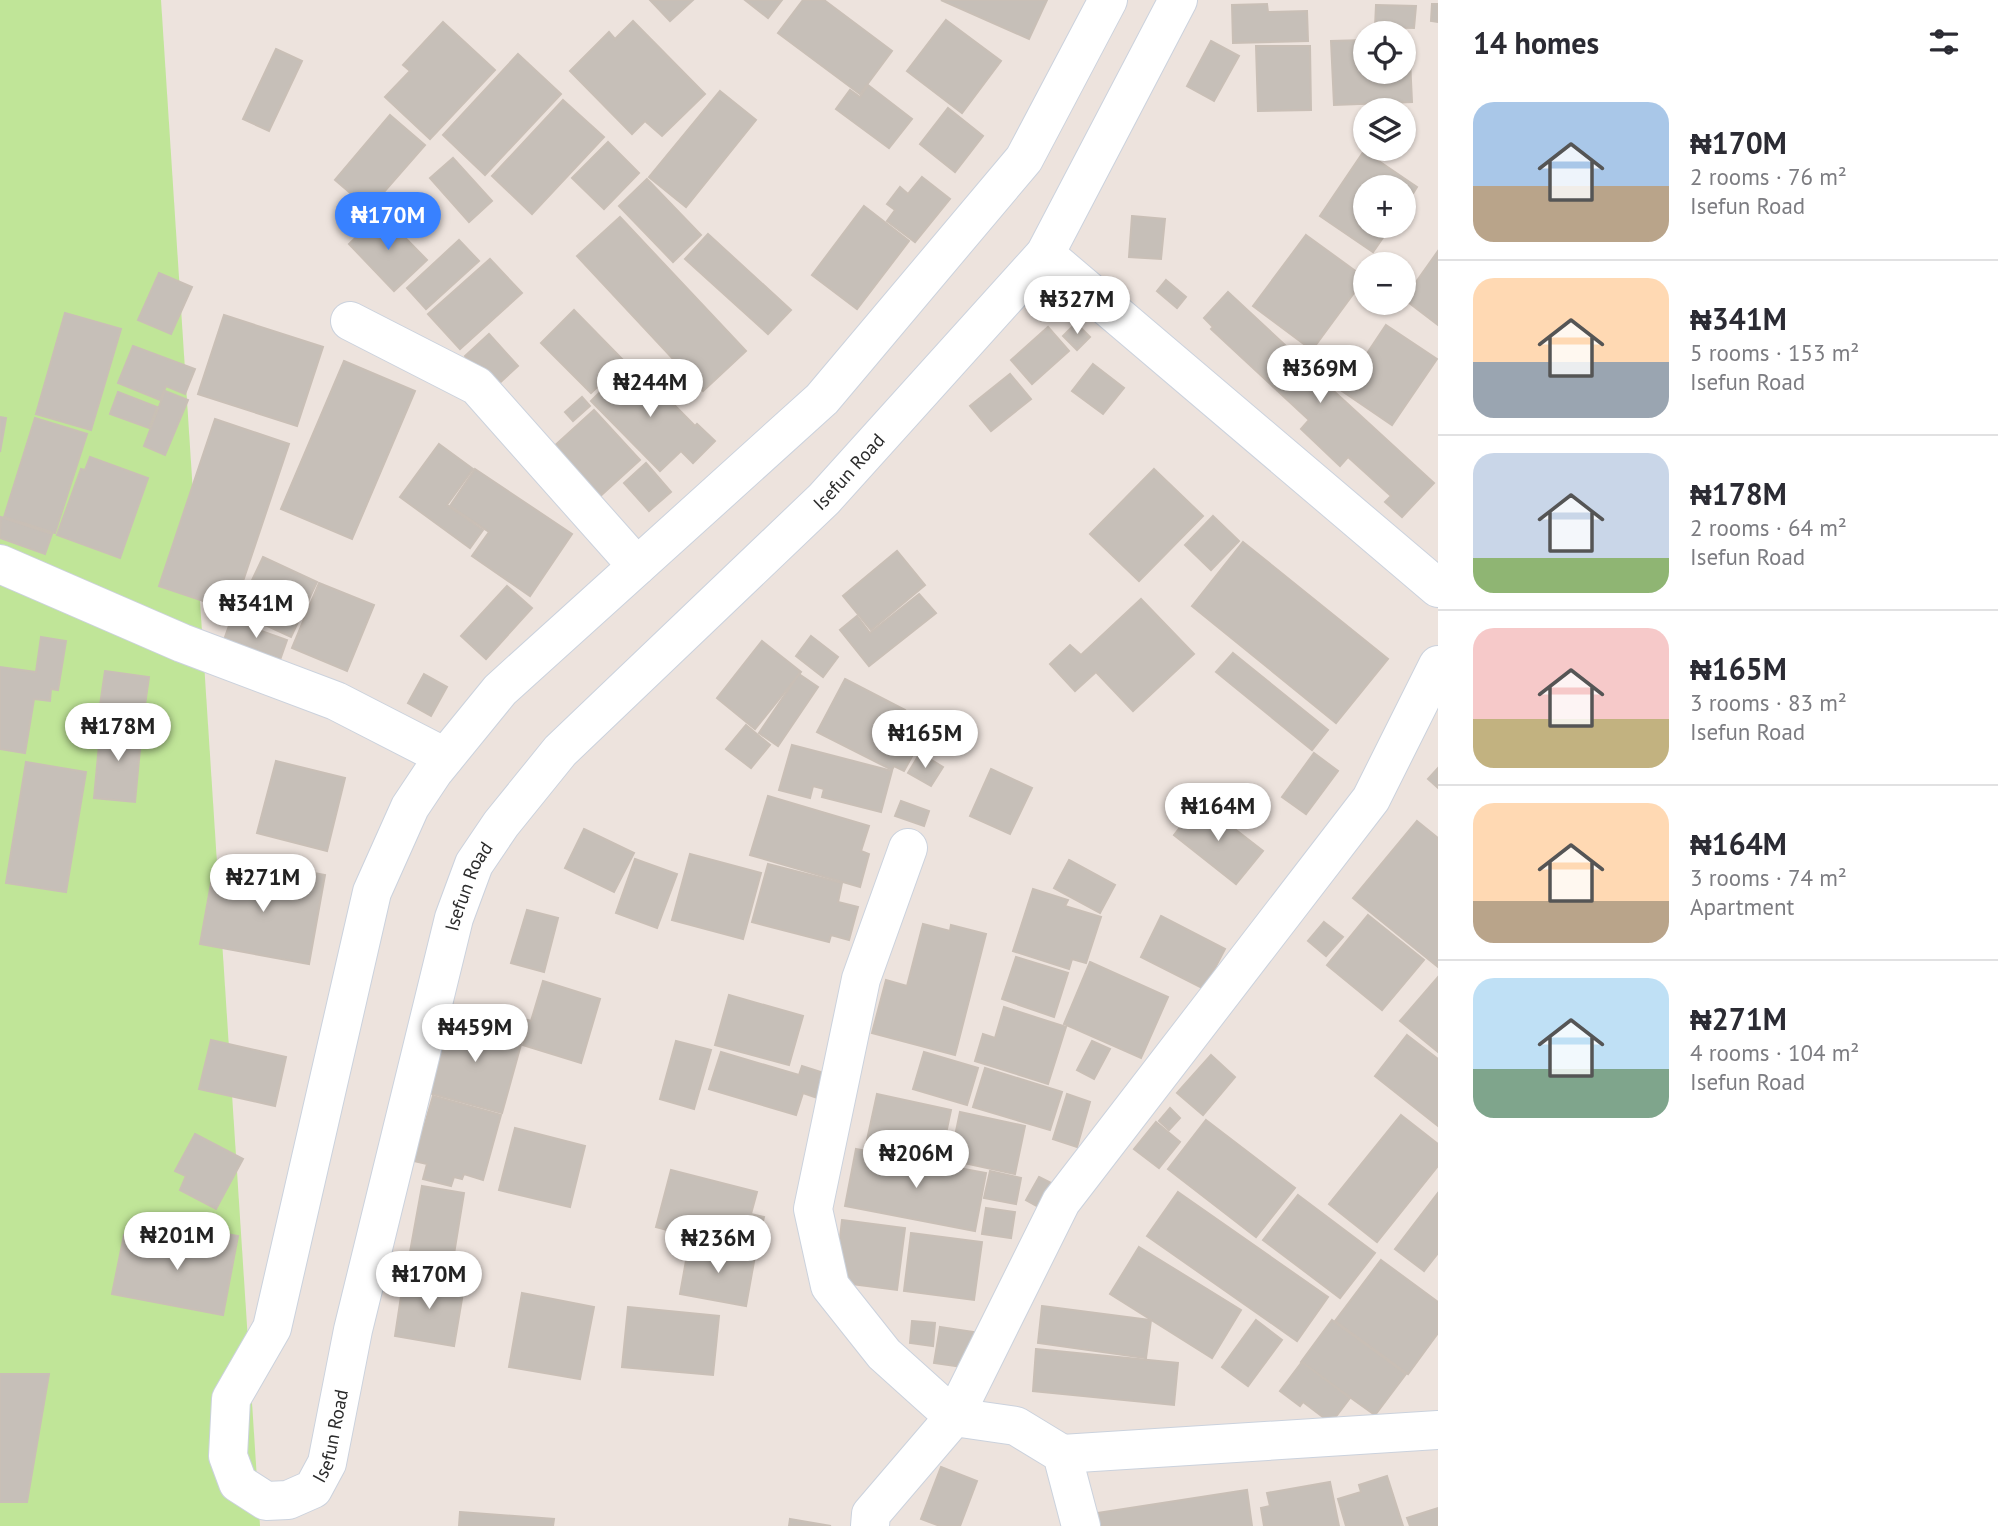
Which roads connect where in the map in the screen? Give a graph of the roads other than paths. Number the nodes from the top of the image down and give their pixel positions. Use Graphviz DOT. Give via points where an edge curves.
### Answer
graph roads {
  1 [pos="1108,0"];
  2 [pos="1178,0"];
  3 [pos="1045,254"];
  4 [pos="350,321"];
  5 [pos="0,564"];
  6 [pos="637,566"];
  7 [pos="1438,588"];
  8 [pos="1438,665"];
  9 [pos="445,757"];
  10 [pos="908,848"];
  11 [pos="954,1417"];
  12 [pos="1438,1430"];
  13 [pos="1062,1454"];
  14 [pos="870,1526"];
  15 [pos="1081,1526"];
  1 -- 6 [label="street, Isefun Road" via="1024,159 822,399"];
  2 -- 3 [label="street, Isefun Road"];
  3 -- 7 [label="street"];
  3 -- 9 [label="street, Isefun Road" via="824,499 560,751 474,864 454,918 353,1330 327,1463 313,1489 288,1500 266,1501 238,1483 228,1456 231,1399 272,1328 372,891 410,807"];
  4 -- 6 [label="street" via="477,386"];
  5 -- 9 [label="street" via="181,643 336,701"];
  6 -- 9 [label="street, Isefun Road" via="500,690"];
  8 -- 11 [label="street" via="1371,799 1061,1202"];
  10 -- 11 [label="street" via="861,979 813,1209 830,1286 884,1354"];
  11 -- 13 [label="street" via="1016,1426"];
  11 -- 14 [label="street" via="871,1514"];
  12 -- 13 [label="street"];
  13 -- 15 [label="street"];
}
